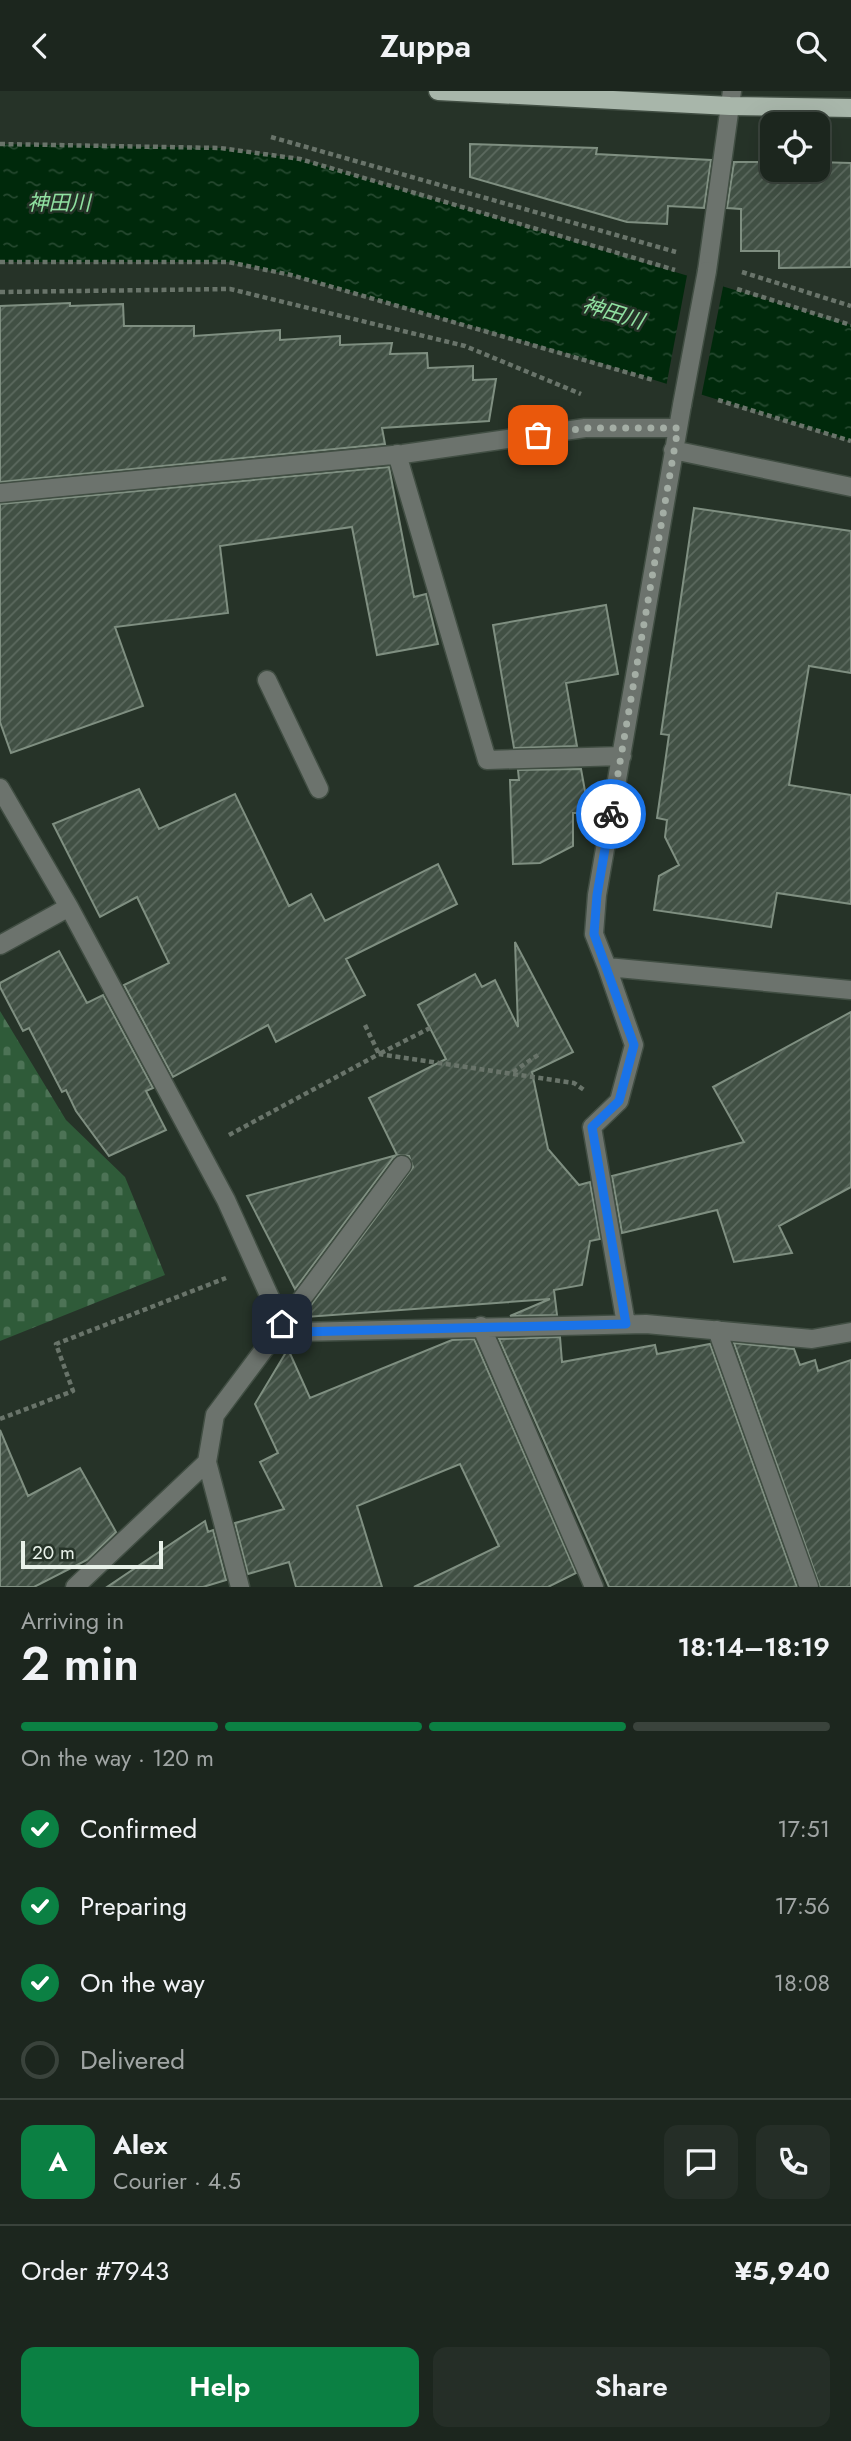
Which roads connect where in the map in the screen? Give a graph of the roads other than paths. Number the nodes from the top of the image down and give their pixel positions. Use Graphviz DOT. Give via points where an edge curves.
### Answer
graph roads {
  1 [pos="438,91"];
  2 [pos="731,98"];
  3 [pos="851,108"];
  4 [pos="678,428"];
  5 [pos="673,450"];
  6 [pos="397,454"];
  7 [pos="851,487"];
  8 [pos="0,493"];
  9 [pos="267,680"];
  10 [pos="622,756"];
  11 [pos="0,788"];
  12 [pos="319,789"];
  13 [pos="69,907"];
  14 [pos="0,945"];
  15 [pos="607,967"];
  16 [pos="851,990"];
  17 [pos="402,1165"];
  18 [pos="282,1324"];
  19 [pos="626,1324"];
  20 [pos="481,1326"];
  21 [pos="717,1330"];
  22 [pos="851,1332"];
  23 [pos="208,1462"];
  24 [pos="75,1587"];
  25 [pos="240,1587"];
  26 [pos="594,1587"];
  27 [pos="809,1587"];
  1 -- 2 [label="main road"];
  2 -- 3 [label="main road"];
  2 -- 4 [label="street, bridge"];
  4 -- 5 [label="street"];
  4 -- 6 [label="street" via="585,428"];
  5 -- 7 [label="street"];
  5 -- 10 [label="street"];
  6 -- 8 [label="street"];
  6 -- 10 [label="street" via="487,760"];
  9 -- 12 [label="street"];
  10 -- 15 [label="street" via="594,934"];
  11 -- 13 [label="street"];
  13 -- 14 [label="street"];
  13 -- 18 [label="street" via="200,1151"];
  15 -- 16 [label="street"];
  15 -- 19 [label="street" via="634,1045 619,1101 592,1127"];
  17 -- 18 [label="street"];
  18 -- 20 [label="street" via="298,1332"];
  18 -- 23 [label="street" via="215,1415"];
  19 -- 20 [label="street"];
  19 -- 21 [label="street"];
  20 -- 26 [label="street"];
  21 -- 22 [label="street" via="812,1339"];
  21 -- 27 [label="street"];
  23 -- 24 [label="street"];
  23 -- 25 [label="street"];
}
